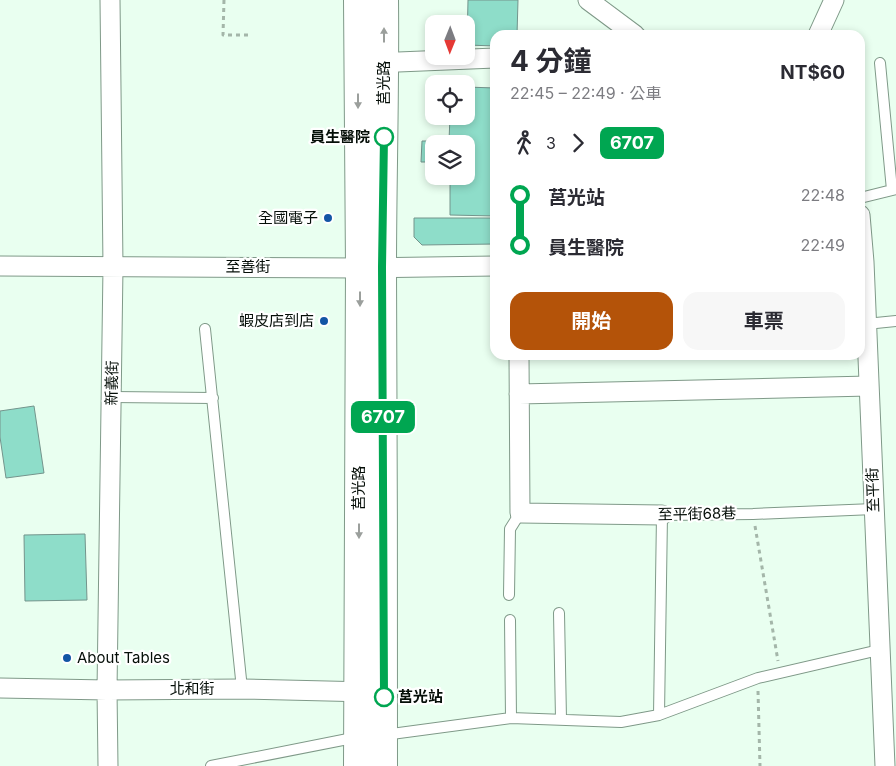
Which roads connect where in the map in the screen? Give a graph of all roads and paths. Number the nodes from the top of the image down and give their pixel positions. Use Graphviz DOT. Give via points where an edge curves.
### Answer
graph roads {
  1 [pos="110,0"];
  2 [pos="224,0"];
  3 [pos="358,0"];
  4 [pos="384,0"];
  5 [pos="588,0"];
  6 [pos="834,0"];
  7 [pos="627,30"];
  8 [pos="820,30"];
  9 [pos="250,35"];
  10 [pos="490,58"];
  11 [pos="371,63"];
  12 [pos="880,63"];
  13 [pos="894,189"];
  14 [pos="865,197"];
  15 [pos="0,266"];
  16 [pos="490,266"];
  17 [pos="114,267"];
  18 [pos="371,268"];
  19 [pos="865,308"];
  20 [pos="896,321"];
  21 [pos="866,324"];
  22 [pos="205,329"];
  23 [pos="519,360"];
  24 [pos="869,386"];
  25 [pos="519,394"];
  26 [pos="112,397"];
  27 [pos="213,398"];
  28 [pos="874,509"];
  29 [pos="520,513"];
  30 [pos="753,514"];
  31 [pos="662,515"];
  32 [pos="509,595"];
  33 [pos="559,613"];
  34 [pos="510,620"];
  35 [pos="879,650"];
  36 [pos="780,674"];
  37 [pos="758,678"];
  38 [pos="0,688"];
  39 [pos="242,689"];
  40 [pos="107,690"];
  41 [pos="371,692"];
  42 [pos="659,715"];
  43 [pos="511,718"];
  44 [pos="561,719"];
  45 [pos="370,736"];
  46 [pos="108,766"];
  47 [pos="211,766"];
  48 [pos="358,766"];
  49 [pos="383,766"];
  50 [pos="760,766"];
  51 [pos="885,766"];
  1 -- 17 [label="street, 新義街"];
  2 -- 9 [label="path" via="223,34"];
  3 -- 11 [label="main road, 莒光路"];
  11 -- 4 [label="main road, 莒光路, one-way"];
  5 -- 7 [label="street"];
  6 -- 8 [label="street"];
  10 -- 11 [label="street"];
  11 -- 18 [label="main road, 莒光路"];
  12 -- 13 [label="lane"];
  13 -- 14 [label="lane"];
  15 -- 17 [label="street, 至善街"];
  16 -- 18 [label="street, 至善街"];
  17 -- 18 [label="street, 至善街"];
  17 -- 26 [label="street, 新義街"];
  18 -- 41 [label="main road, 莒光路"];
  19 -- 21 [label="street, 至平街"];
  20 -- 21 [label="lane"];
  21 -- 24 [label="street, 至平街"];
  22 -- 27 [label="lane"];
  23 -- 25 [label="street"];
  24 -- 25 [label="street"];
  24 -- 28 [label="street, 至平街"];
  25 -- 29 [label="street"];
  26 -- 27 [label="lane"];
  26 -- 40 [label="street, 新義街"];
  27 -- 39 [label="lane"];
  28 -- 30 [label="lane, 至平街68巷"];
  28 -- 35 [label="street, 至平街"];
  29 -- 31 [label="street, 至平街68巷"];
  29 -- 32 [label="lane" via="510,529"];
  30 -- 31 [label="lane, 至平街68巷"];
  30 -- 36 [label="path"];
  31 -- 42 [label="lane"];
  33 -- 44 [label="lane"];
  34 -- 43 [label="lane"];
  35 -- 36 [label="lane"];
  35 -- 51 [label="street, 至平街"];
  36 -- 37 [label="lane"];
  37 -- 42 [label="lane"];
  37 -- 50 [label="path"];
  38 -- 40 [label="street, 北和街"];
  39 -- 40 [label="street, 北和街"];
  39 -- 41 [label="street, 北和街"];
  40 -- 46 [label="street, 新義街"];
  41 -- 45 [label="main road, 莒光路"];
  42 -- 44 [label="lane" via="621,722"];
  43 -- 44 [label="lane"];
  43 -- 45 [label="lane"];
  45 -- 47 [label="lane"];
  45 -- 48 [label="main road, 莒光路"];
  45 -- 49 [label="main road, 莒光路"];
}
